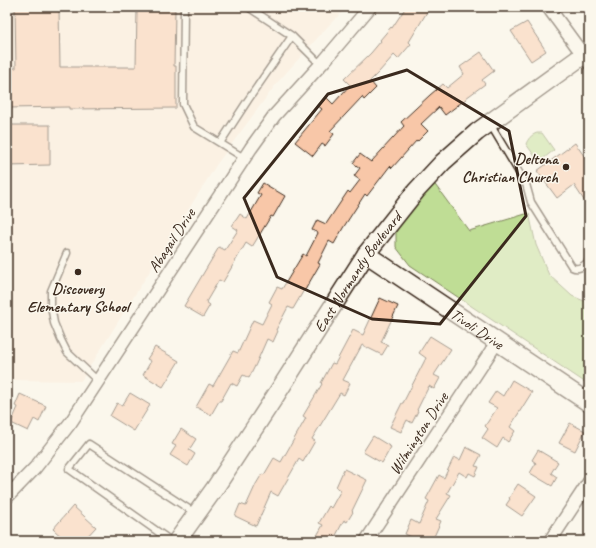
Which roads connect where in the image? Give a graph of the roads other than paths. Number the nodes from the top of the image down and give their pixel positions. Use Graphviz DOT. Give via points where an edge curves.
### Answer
graph roads {
  1 [pos="184,7"];
  2 [pos="248,7"];
  3 [pos="370,7"];
  4 [pos="548,7"];
  5 [pos="292,36"];
  6 [pos="587,56"];
  7 [pos="321,65"];
  8 [pos="489,123"];
  9 [pos="220,143"];
  10 [pos="244,158"];
  11 [pos="67,253"];
  12 [pos="366,254"];
  13 [pos="589,261"];
  14 [pos="497,342"];
  15 [pos="98,381"];
  16 [pos="589,403"];
  17 [pos="589,482"];
  18 [pos="7,497"];
  19 [pos="196,514"];
  20 [pos="171,541"];
  21 [pos="177,541"];
  22 [pos="366,541"];
  23 [pos="550,541"];
  1 -- 9 [label="lane" via="183,104 194,127"];
  2 -- 5 [label="lane"];
  3 -- 7 [label="street, Abagail Drive"];
  4 -- 6 [label="street"];
  5 -- 7 [label="lane"];
  5 -- 9 [label="lane"];
  6 -- 8 [label="street, East Normandy Boulevard"];
  7 -- 10 [label="street, Abagail Drive" via="274,116"];
  8 -- 12 [label="street, East Normandy Boulevard" via="443,162 416,191"];
  8 -- 13 [label="lane" via="526,184 531,202 572,267 578,269"];
  9 -- 10 [label="lane"];
  10 -- 15 [label="street, Abagail Drive"];
  11 -- 15 [label="lane" via="51,290 54,323 68,352"];
  12 -- 14 [label="street, Tivoli Drive"];
  12 -- 19 [label="street, East Normandy Boulevard"];
  14 -- 16 [label="street, Tivoli Drive"];
  14 -- 22 [label="street, Wilmington Drive"];
  15 -- 18 [label="street, Abagail Drive" via="71,422 35,468"];
  17 -- 23 [label="street"];
  19 -- 20 [label="lane" via="89,444 69,469"];
  19 -- 21 [label="street, East Normandy Boulevard"];
}
